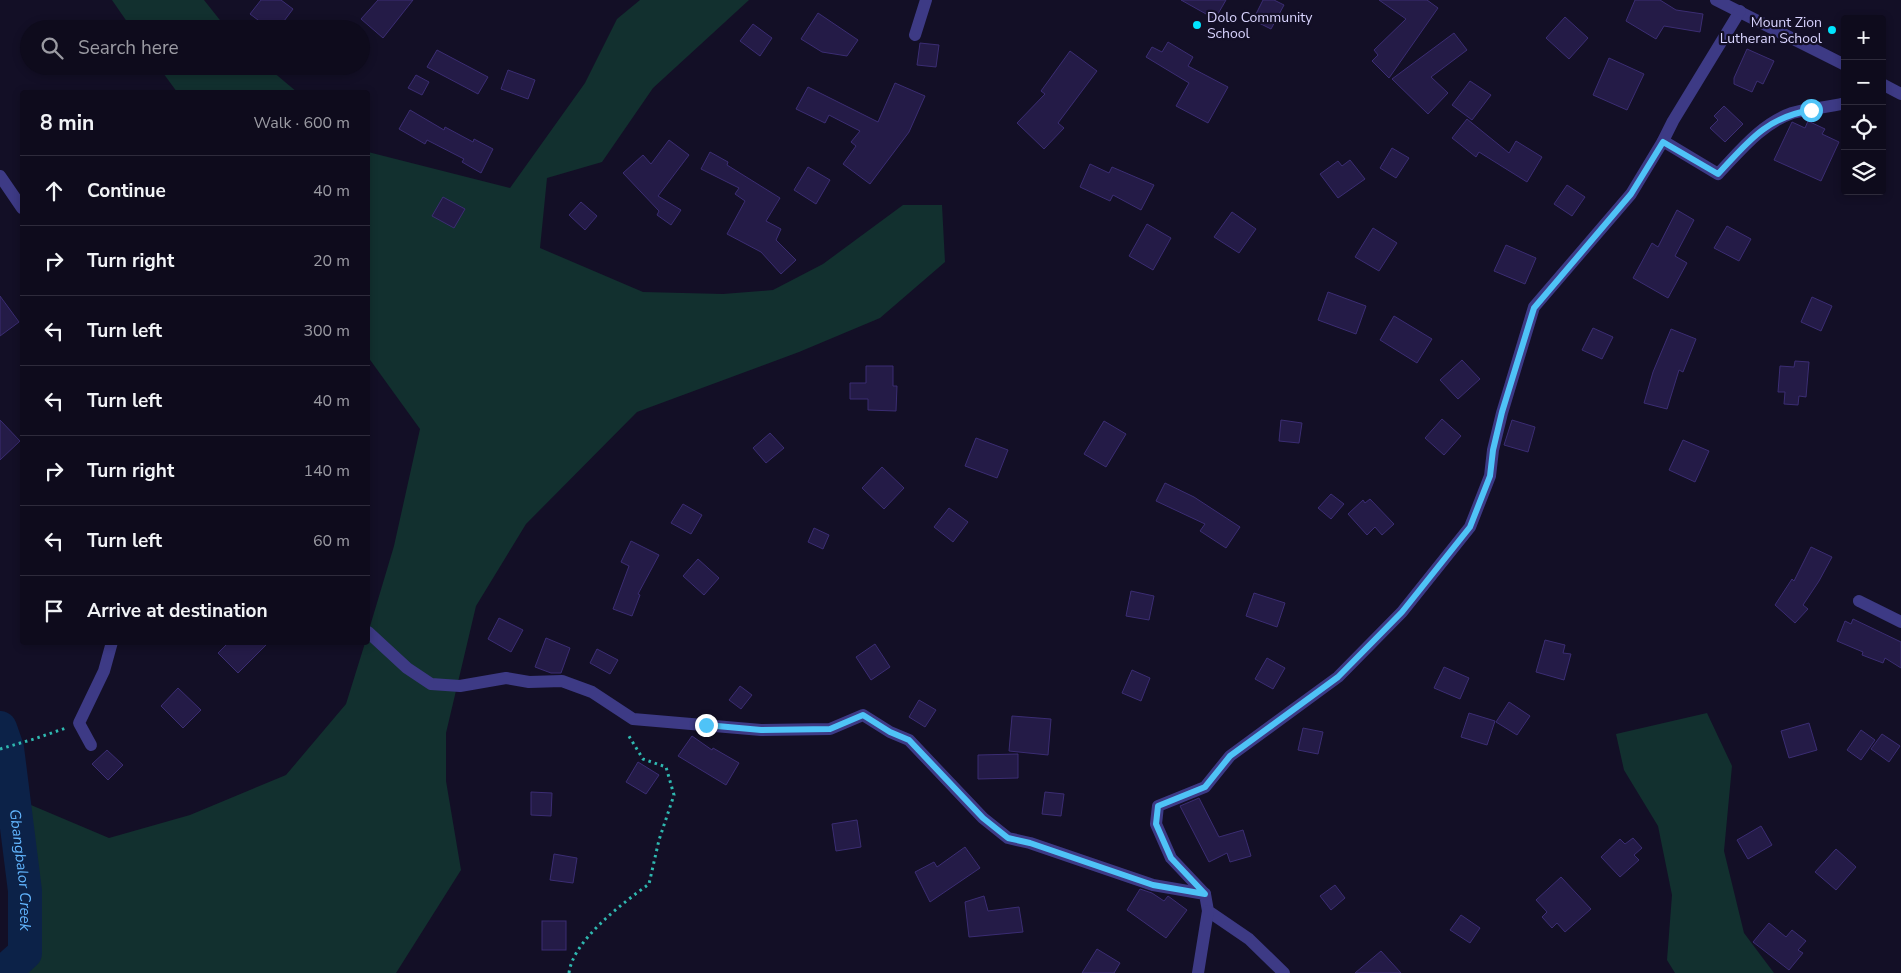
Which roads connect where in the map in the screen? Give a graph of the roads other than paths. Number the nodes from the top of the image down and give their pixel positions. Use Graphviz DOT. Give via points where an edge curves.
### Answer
graph roads {
  1 [pos="926,0"];
  2 [pos="1716,0"];
  3 [pos="1740,11"];
  4 [pos="915,35"];
  5 [pos="1841,63"];
  6 [pos="1841,104"];
  7 [pos="1663,142"];
  8 [pos="0,176"];
  9 [pos="20,205"];
  10 [pos="1860,601"];
  11 [pos="1901,622"];
  12 [pos="370,634"];
  13 [pos="111,645"];
  14 [pos="91,745"];
  15 [pos="1205,894"];
  16 [pos="1208,911"];
  17 [pos="1198,973"];
  18 [pos="1284,973"];
  1 -- 4 [label="street"];
  2 -- 3 [label="street"];
  3 -- 5 [label="street"];
  3 -- 7 [label="street"];
  6 -- 7 [label="street" via="1792,113 1761,129 1718,174"];
  7 -- 15 [label="street" via="1631,194 1534,308 1502,412 1490,476 1470,527 1402,612 1338,677 1230,756 1205,787 1158,806 1156,824 1171,858"];
  8 -- 9 [label="street"];
  10 -- 11 [label="street"];
  12 -- 15 [label="street" via="431,684 460,686 506,678 529,682 562,680 592,692 633,719 761,730 830,729 863,715 909,740 983,818 1008,838 1153,885"];
  13 -- 14 [label="street" via="104,671 79,722"];
  15 -- 16 [label="street"];
  16 -- 17 [label="street"];
  16 -- 18 [label="street" via="1248,939"];
}
